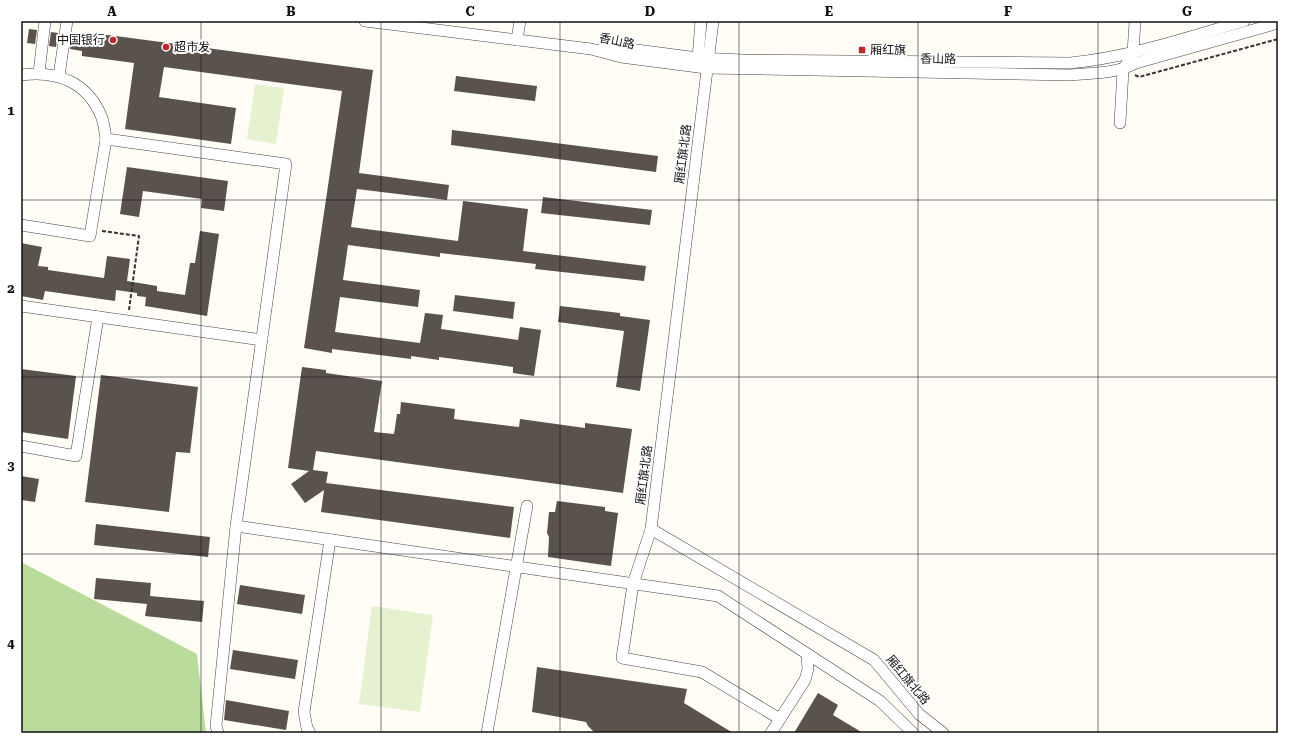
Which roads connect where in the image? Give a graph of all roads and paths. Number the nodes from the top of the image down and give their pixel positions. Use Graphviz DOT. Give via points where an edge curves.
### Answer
graph roads {
  1 [pos="45,21"];
  2 [pos="68,21"];
  3 [pos="365,21"];
  4 [pos="520,21"];
  5 [pos="701,21"];
  6 [pos="713,21"];
  7 [pos="1135,21"];
  8 [pos="1244,21"];
  9 [pos="1278,22"];
  10 [pos="1278,39"];
  11 [pos="517,40"];
  12 [pos="591,49"];
  13 [pos="1133,53"];
  14 [pos="698,58"];
  15 [pos="708,63"];
  16 [pos="1123,70"];
  17 [pos="39,73"];
  18 [pos="21,76"];
  19 [pos="60,76"];
  20 [pos="1120,124"];
  21 [pos="106,139"];
  22 [pos="21,225"];
  23 [pos="91,229"];
  24 [pos="21,306"];
  25 [pos="98,317"];
  26 [pos="127,321"];
  27 [pos="262,340"];
  28 [pos="21,446"];
  29 [pos="527,506"];
  30 [pos="236,526"];
  31 [pos="651,529"];
  32 [pos="330,540"];
  33 [pos="517,567"];
  34 [pos="632,584"];
  35 [pos="807,655"];
  36 [pos="780,719"];
  37 [pos="218,733"];
  38 [pos="310,733"];
  39 [pos="487,733"];
  40 [pos="771,733"];
  41 [pos="913,733"];
  42 [pos="943,733"];
  1 -- 17 [label="street"];
  2 -- 19 [label="street"];
  3 -- 11 [label="street, 香山路"];
  4 -- 11 [label="street"];
  5 -- 14 [label="street"];
  6 -- 15 [label="street, 厢红旗北路"];
  7 -- 13 [label="street"];
  8 -- 13 [label="street, 香山路"];
  9 -- 16 [label="street, 香山路" via="1136,63"];
  10 -- 16 [label="path" via="1138,77"];
  11 -- 12 [label="street, 香山路"];
  12 -- 14 [label="street, 香山路" via="622,48"];
  12 -- 15 [label="street, 香山路" via="621,57"];
  13 -- 15 [label="street, 香山路" via="1105,60 1070,63"];
  13 -- 16 [label="street"];
  14 -- 15 [label="street"];
  15 -- 16 [label="street, 香山路" via="1070,74"];
  15 -- 31 [label="street, 厢红旗北路"];
  16 -- 20 [label="street"];
  17 -- 18 [label="street"];
  17 -- 19 [label="street"];
  19 -- 21 [label="street" via="78,86 93,100 102,119"];
  21 -- 23 [label="street"];
  21 -- 27 [label="street" via="286,164"];
  22 -- 23 [label="street" via="90,236"];
  23 -- 26 [label="path" via="139,236"];
  24 -- 25 [label="street"];
  25 -- 26 [label="street"];
  25 -- 28 [label="street" via="76,456"];
  26 -- 27 [label="street"];
  27 -- 30 [label="street"];
  29 -- 33 [label="street"];
  30 -- 32 [label="street"];
  30 -- 37 [label="street" via="216,726"];
  31 -- 34 [label="street"];
  31 -- 42 [label="street, 厢红旗北路" via="874,660 919,714"];
  32 -- 33 [label="street"];
  32 -- 38 [label="street" via="304,712"];
  33 -- 34 [label="street"];
  33 -- 39 [label="street"];
  34 -- 35 [label="street" via="718,596"];
  34 -- 36 [label="street" via="622,658 702,672"];
  35 -- 36 [label="street" via="808,669 804,680"];
  35 -- 41 [label="street" via="880,701"];
  36 -- 40 [label="street"];
}
